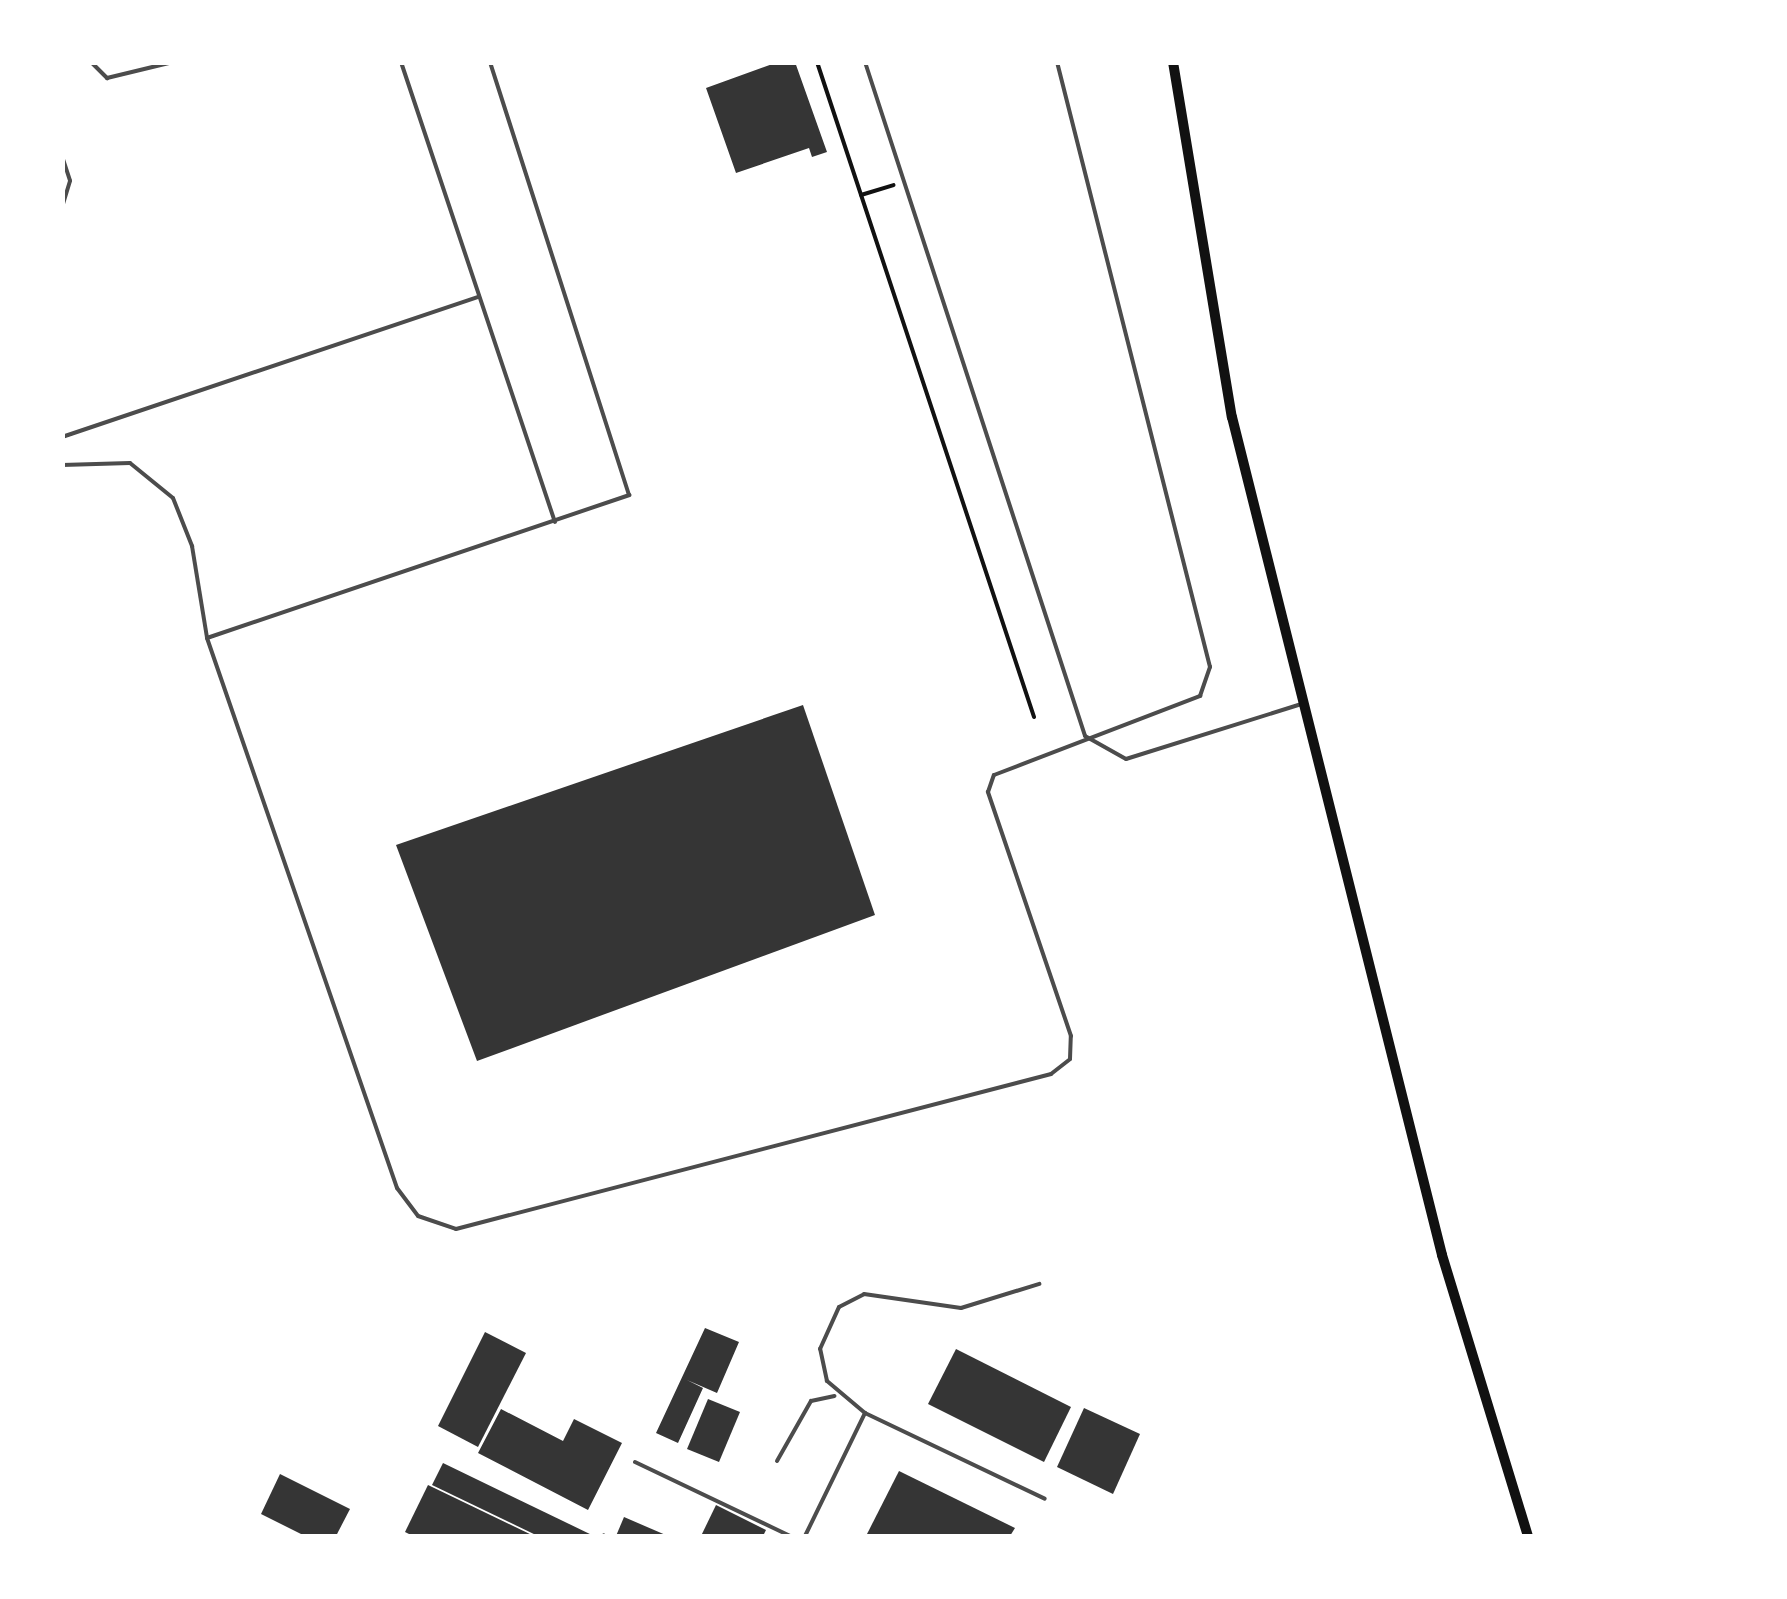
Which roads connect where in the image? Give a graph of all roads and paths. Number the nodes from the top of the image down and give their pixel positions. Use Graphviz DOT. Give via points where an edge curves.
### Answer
graph roads {
  1 [pos="91,62"];
  2 [pos="172,62"];
  3 [pos="400,62"];
  4 [pos="490,62"];
  5 [pos="817,62"];
  6 [pos="865,62"];
  7 [pos="1057,62"];
  8 [pos="1173,62"];
  9 [pos="62,156"];
  10 [pos="902,182"];
  11 [pos="861,196"];
  12 [pos="62,207"];
  13 [pos="479,297"];
  14 [pos="62,437"];
  15 [pos="62,465"];
  16 [pos="556,524"];
  17 [pos="207,638"];
  18 [pos="1301,704"];
  19 [pos="1034,716"];
  20 [pos="1086,736"];
  21 [pos="1040,1284"];
  22 [pos="834,1396"];
  23 [pos="865,1413"];
  24 [pos="777,1461"];
  25 [pos="636,1462"];
  26 [pos="1045,1499"];
  27 [pos="790,1536"];
  28 [pos="806,1536"];
  29 [pos="1528,1536"];
  1 -- 2 [label="lane" via="107,78"];
  3 -- 13 [label="lane"];
  4 -- 16 [label="lane" via="630,485 622,501"];
  5 -- 11 [label="path"];
  6 -- 10 [label="lane"];
  7 -- 20 [label="lane" via="1210,667 1200,696"];
  8 -- 18 [label="main road" via="1232,417"];
  9 -- 12 [label="lane" via="70,181"];
  10 -- 11 [label="path"];
  10 -- 20 [label="lane"];
  11 -- 19 [label="path"];
  13 -- 14 [label="lane"];
  13 -- 16 [label="lane"];
  15 -- 17 [label="lane" via="130,464 172,498 192,546"];
  16 -- 17 [label="lane"];
  17 -- 20 [label="lane" via="397,1188 418,1216 456,1229 1051,1074 1070,1059 1072,1036 988,792 1014,760"];
  18 -- 20 [label="lane" via="1126,760"];
  18 -- 29 [label="main road" via="1442,1255"];
  21 -- 22 [label="lane" via="961,1308 864,1294 839,1307 820,1348"];
  22 -- 23 [label="lane"];
  22 -- 24 [label="lane" via="810,1401"];
  23 -- 26 [label="lane"];
  23 -- 28 [label="lane"];
  25 -- 27 [label="lane"];
}
